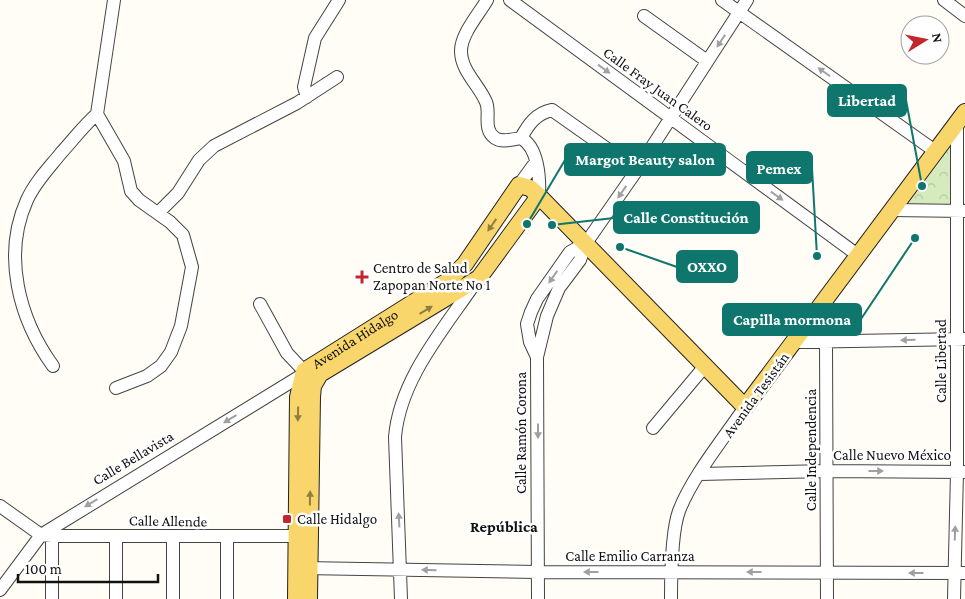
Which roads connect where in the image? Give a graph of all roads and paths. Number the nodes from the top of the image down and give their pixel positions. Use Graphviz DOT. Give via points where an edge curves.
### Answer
graph roads {
  1 [pos="114,0"];
  2 [pos="339,0"];
  3 [pos="487,0"];
  4 [pos="510,0"];
  5 [pos="722,0"];
  6 [pos="747,0"];
  7 [pos="944,0"];
  8 [pos="739,12"];
  9 [pos="644,16"];
  10 [pos="965,16"];
  11 [pos="707,61"];
  12 [pos="337,77"];
  13 [pos="308,97"];
  14 [pos="97,114"];
  15 [pos="671,118"];
  16 [pos="961,118"];
  17 [pos="521,138"];
  18 [pos="935,151"];
  19 [pos="535,163"];
  20 [pos="637,170"];
  21 [pos="520,185"];
  22 [pos="539,196"];
  23 [pos="892,210"];
  24 [pos="961,211"];
  25 [pos="158,213"];
  26 [pos="586,243"];
  27 [pos="859,256"];
  28 [pos="479,278"];
  29 [pos="826,301"];
  30 [pos="260,304"];
  31 [pos="961,339"];
  32 [pos="795,342"];
  33 [pos="826,343"];
  34 [pos="53,366"];
  35 [pos="705,366"];
  36 [pos="303,373"];
  37 [pos="116,388"];
  38 [pos="745,407"];
  39 [pos="653,428"];
  40 [pos="304,442"];
  41 [pos="827,471"];
  42 [pos="961,472"];
  43 [pos="700,474"];
  44 [pos="0,506"];
  45 [pos="46,535"];
  46 [pos="116,536"];
  47 [pos="296,536"];
  48 [pos="173,537"];
  49 [pos="227,537"];
  50 [pos="302,568"];
  51 [pos="401,569"];
  52 [pos="538,572"];
  53 [pos="671,572"];
  54 [pos="827,572"];
  55 [pos="960,573"];
  56 [pos="0,590"];
  57 [pos="52,599"];
  58 [pos="116,599"];
  59 [pos="173,599"];
  60 [pos="227,599"];
  61 [pos="296,599"];
  62 [pos="309,599"];
  63 [pos="401,599"];
  64 [pos="538,599"];
  65 [pos="671,599"];
  66 [pos="827,599"];
  67 [pos="954,599"];
  1 -- 14 [label="street"];
  2 -- 13 [label="street" via="315,38 304,87"];
  3 -- 17 [label="street" via="462,41 461,52 469,74 487,102 489,131 501,140"];
  4 -- 15 [label="street, Calle Fray Juan Calero, one-way"];
  5 -- 8 [label="street"];
  6 -- 8 [label="street, Calle Ramón Corona"];
  7 -- 10 [label="street"];
  8 -- 11 [label="street, Calle Ramón Corona, one-way"];
  18 -- 8 [label="street, one-way"];
  9 -- 11 [label="street"];
  11 -- 15 [label="street, Calle Ramón Corona"];
  12 -- 13 [label="street"];
  13 -- 25 [label="street" via="214,146 199,160 178,193"];
  14 -- 25 [label="street" via="124,161 131,191 138,200"];
  14 -- 34 [label="street" via="36,184 18,227 18,291 26,322"];
  15 -- 20 [label="street, Calle Ramón Corona"];
  15 -- 27 [label="street, Calle Fray Juan Calero, one-way"];
  16 -- 18 [label="main road, Avenida Tesistán"];
  16 -- 24 [label="street, Calle Libertad"];
  17 -- 19 [label="street" via="532,146"];
  17 -- 20 [label="street" via="538,115 552,110"];
  18 -- 23 [label="main road, Avenida Tesistán"];
  19 -- 21 [label="street"];
  19 -- 22 [label="street"];
  20 -- 26 [label="street, Calle Ramón Corona, one-way"];
  21 -- 22 [label="main road"];
  21 -- 36 [label="main road, Avenida Hidalgo, one-way" via="465,264 448,280"];
  22 -- 26 [label="main road"];
  22 -- 28 [label="main road, Avenida Hidalgo"];
  23 -- 24 [label="street"];
  23 -- 27 [label="main road, Avenida Tesistán"];
  24 -- 31 [label="street, Calle Libertad"];
  25 -- 37 [label="street" via="183,235 190,253 192,267 181,326 171,352 161,366 147,376"];
  26 -- 35 [label="main road"];
  26 -- 52 [label="street, Calle Ramón Corona, one-way" via="580,260 559,288 537,357"];
  27 -- 29 [label="main road, Avenida Tesistán"];
  40 -- 28 [label="main road, Avenida Hidalgo, one-way" via="313,386 320,374"];
  51 -- 28 [label="street, one-way" via="395,437 397,418 414,375"];
  29 -- 32 [label="main road, Avenida Tesistán"];
  29 -- 33 [label="street, Calle Independencia" via="829,333"];
  30 -- 36 [label="street" via="287,353"];
  31 -- 33 [label="street, one-way"];
  31 -- 42 [label="street, Calle Libertad"];
  32 -- 33 [label="street"];
  32 -- 38 [label="main road, Avenida Tesistán"];
  33 -- 41 [label="street, Calle Independencia"];
  35 -- 38 [label="main road"];
  35 -- 39 [label="street"];
  36 -- 40 [label="main road, Avenida Hidalgo, one-way" via="298,397"];
  36 -- 45 [label="street, Calle Bellavista, one-way" via="59,522"];
  38 -- 43 [label="street, Avenida Tesistán"];
  40 -- 47 [label="main road, Avenida Hidalgo"];
  50 -- 40 [label="main road, Avenida Hidalgo, one-way"];
  41 -- 42 [label="street, Calle Nuevo México, one-way"];
  41 -- 43 [label="street, Calle Nuevo México"];
  41 -- 54 [label="street, Calle Independencia"];
  55 -- 42 [label="street, Calle Libertad, one-way"];
  43 -- 53 [label="street, Avenida Tesistán" via="678,512"];
  44 -- 45 [label="street"];
  45 -- 46 [label="street, Calle Allende"];
  45 -- 56 [label="street, Calle Bellavista"];
  45 -- 57 [label="street"];
  46 -- 48 [label="street, Calle Allende"];
  46 -- 58 [label="street"];
  47 -- 49 [label="street, Calle Allende"];
  47 -- 50 [label="main road, Avenida Hidalgo"];
  48 -- 49 [label="street, Calle Allende"];
  48 -- 59 [label="street"];
  49 -- 60 [label="street"];
  50 -- 51 [label="street, Calle Emilio Carranza"];
  50 -- 61 [label="main road, Avenida Hidalgo"];
  50 -- 62 [label="main road, Avenida Hidalgo"];
  52 -- 51 [label="street, Calle Emilio Carranza, one-way"];
  51 -- 63 [label="street"];
  53 -- 52 [label="street, Calle Emilio Carranza, one-way"];
  52 -- 64 [label="street, Calle Ramón Corona"];
  54 -- 53 [label="street, Calle Emilio Carranza, one-way"];
  53 -- 65 [label="street, Avenida Tesistán"];
  55 -- 54 [label="street, Calle Emilio Carranza, one-way"];
  54 -- 66 [label="street, Calle Independencia"];
  55 -- 67 [label="street, Calle Libertad"];
}
